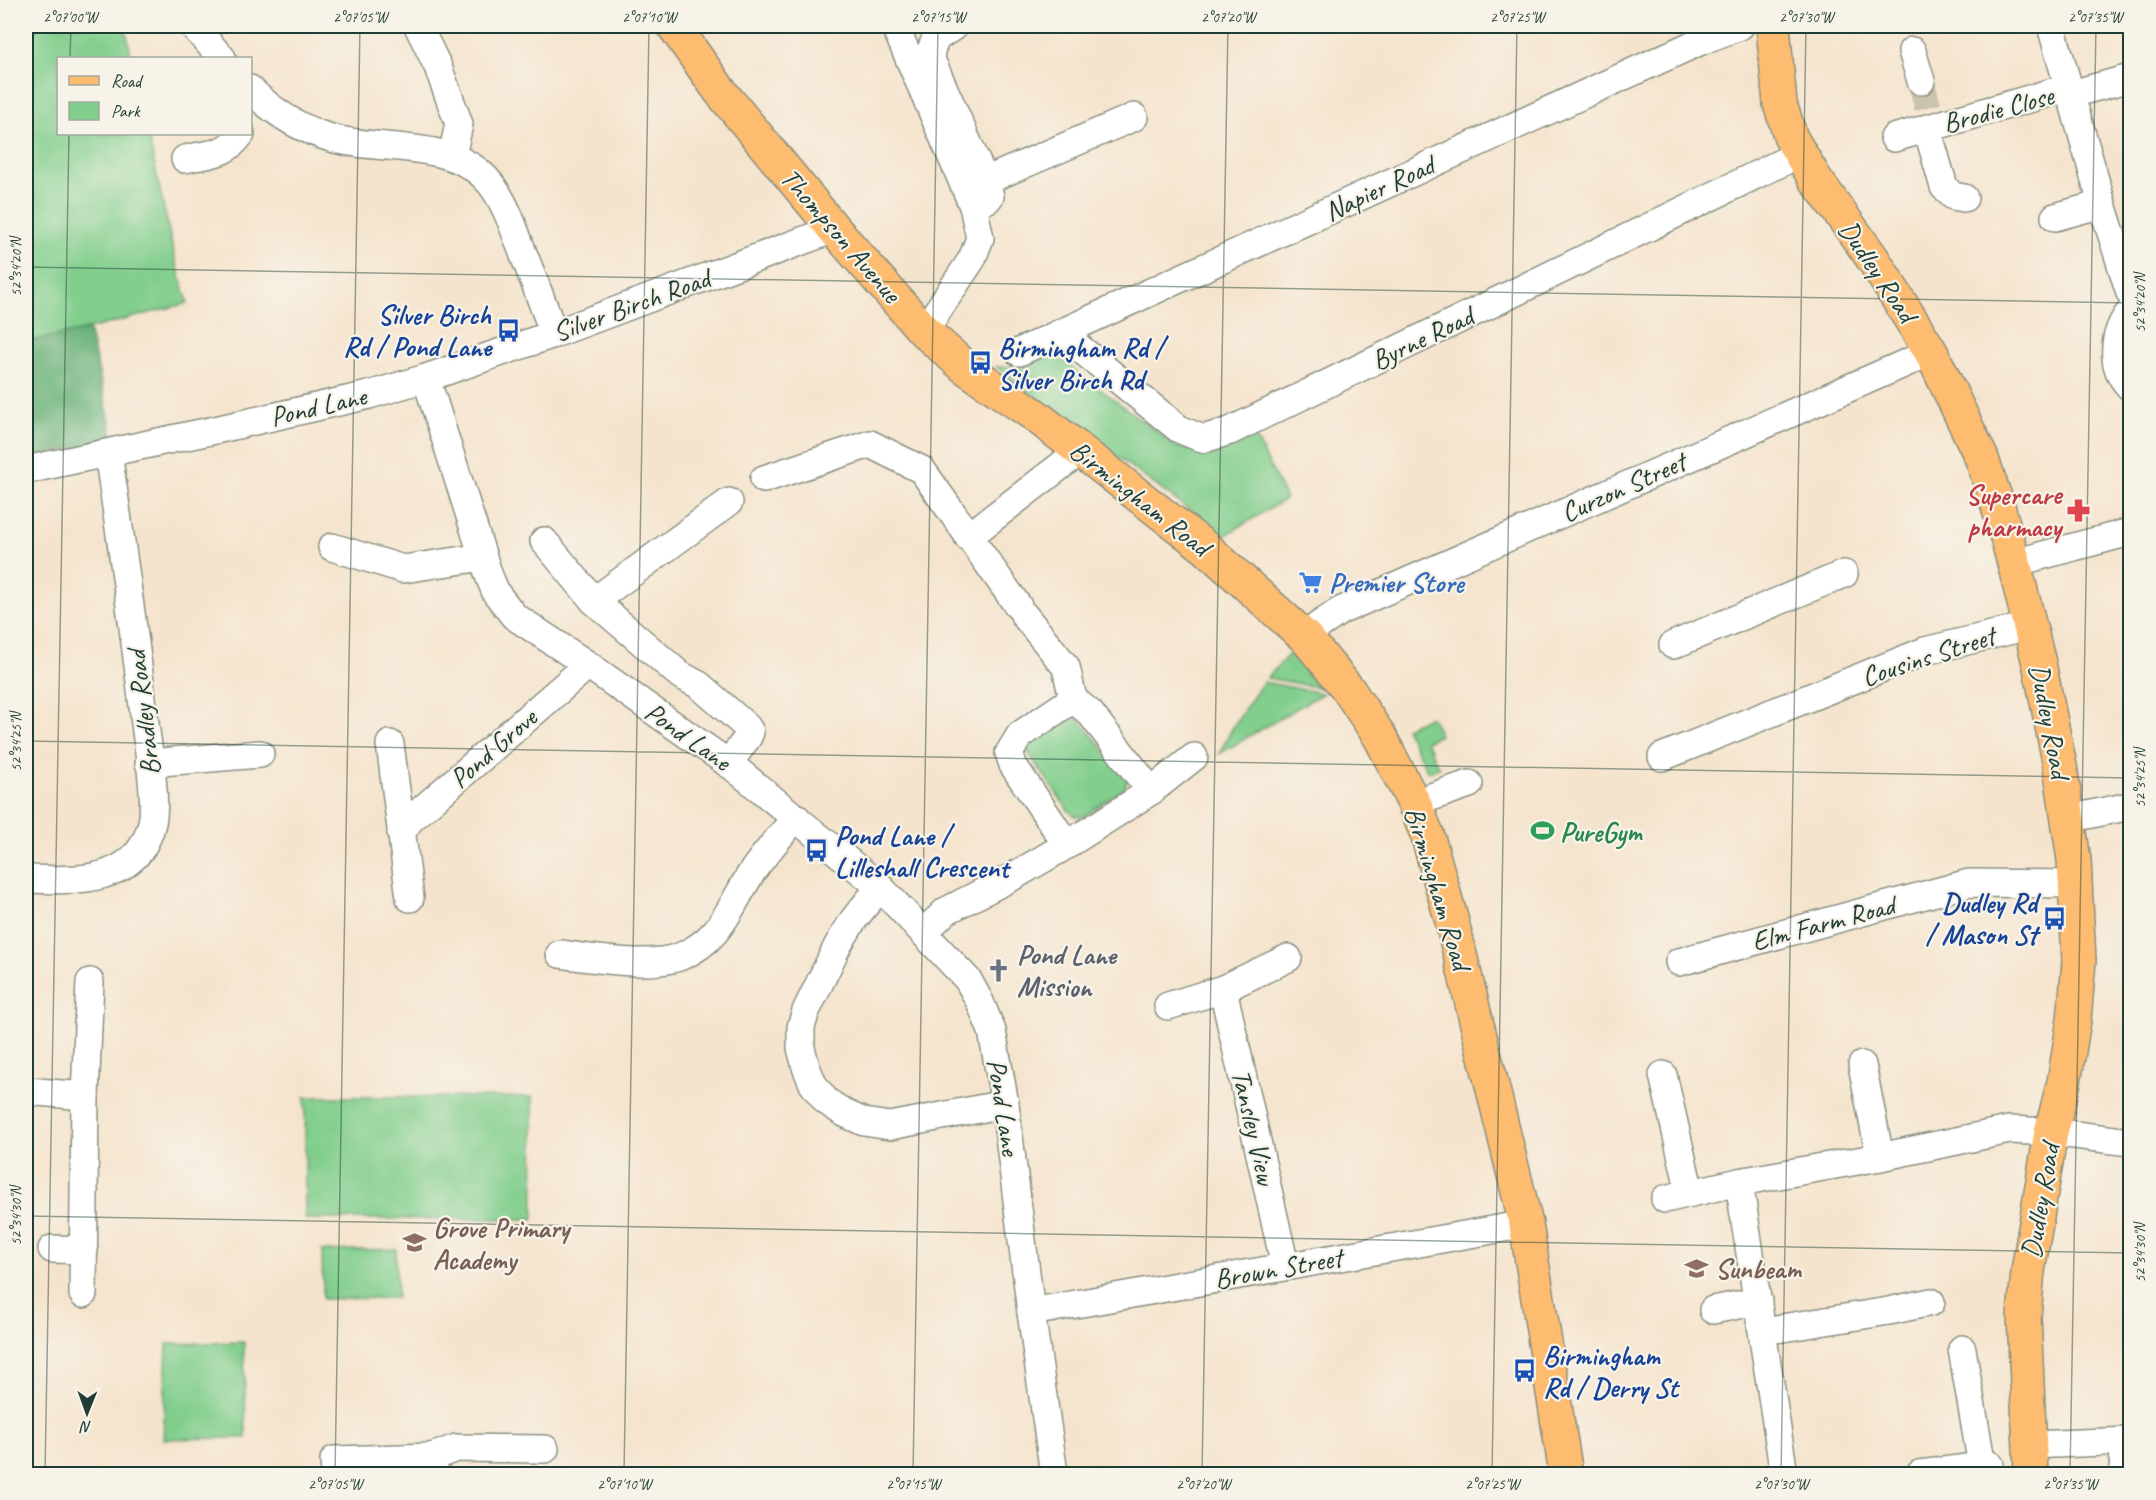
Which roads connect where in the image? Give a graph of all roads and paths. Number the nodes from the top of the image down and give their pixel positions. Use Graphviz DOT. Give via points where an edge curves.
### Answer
graph roads {
  1 [pos="193,26"];
  2 [pos="418,26"];
  3 [pos="674,26"];
  4 [pos="895,26"];
  5 [pos="1740,26"];
  6 [pos="1773,26"];
  7 [pos="2051,26"];
  8 [pos="953,27"];
  9 [pos="1700,33"];
  10 [pos="1912,51"];
  11 [pos="221,57"];
  12 [pos="920,58"];
  13 [pos="2130,78"];
  14 [pos="1921,81"];
  15 [pos="2070,91"];
  16 [pos="255,104"];
  17 [pos="1134,117"];
  18 [pos="1929,121"];
  19 [pos="240,135"];
  20 [pos="955,138"];
  21 [pos="1894,138"];
  22 [pos="1799,154"];
  23 [pos="452,156"];
  24 [pos="185,159"];
  25 [pos="985,181"];
  26 [pos="1964,198"];
  27 [pos="2102,204"];
  28 [pos="973,206"];
  29 [pos="2055,217"];
  30 [pos="834,229"];
  31 [pos="2130,293"];
  32 [pos="2130,312"];
  33 [pos="924,331"];
  34 [pos="1061,333"];
  35 [pos="554,334"];
  36 [pos="1019,352"];
  37 [pos="1930,352"];
  38 [pos="426,378"];
  39 [pos="2123,390"];
  40 [pos="1036,416"];
  41 [pos="1080,451"];
  42 [pos="108,453"];
  43 [pos="26,470"];
  44 [pos="764,479"];
  45 [pos="729,502"];
  46 [pos="2130,532"];
  47 [pos="968,537"];
  48 [pos="544,542"];
  49 [pos="332,547"];
  50 [pos="483,557"];
  51 [pos="2014,563"];
  52 [pos="1844,574"];
  53 [pos="594,601"];
  54 [pos="1318,626"];
  55 [pos="2029,626"];
  56 [pos="1673,645"];
  57 [pos="588,665"];
  58 [pos="1073,699"];
  59 [pos="390,744"];
  60 [pos="260,754"];
  61 [pos="1194,757"];
  62 [pos="1662,757"];
  63 [pos="149,763"];
  64 [pos="728,764"];
  65 [pos="1469,784"];
  66 [pos="1150,791"];
  67 [pos="1414,803"];
  68 [pos="2130,806"];
  69 [pos="796,817"];
  70 [pos="2068,819"];
  71 [pos="401,833"];
  72 [pos="1067,845"];
  73 [pos="26,879"];
  74 [pos="2075,884"];
  75 [pos="880,887"];
  76 [pos="410,898"];
  77 [pos="924,932"];
  78 [pos="560,954"];
  79 [pos="1288,958"];
  80 [pos="1679,962"];
  81 [pos="90,982"];
  82 [pos="1233,983"];
  83 [pos="1168,1006"];
  84 [pos="1862,1065"];
  85 [pos="1663,1075"];
  86 [pos="26,1091"];
  87 [pos="85,1096"];
  88 [pos="1005,1104"];
  89 [pos="2051,1132"];
  90 [pos="2130,1142"];
  91 [pos="1880,1157"];
  92 [pos="1739,1182"];
  93 [pos="1526,1224"];
  94 [pos="52,1250"];
  95 [pos="84,1250"];
  96 [pos="1285,1266"];
  97 [pos="83,1294"];
  98 [pos="1758,1302"];
  99 [pos="1931,1302"];
  100 [pos="1713,1310"];
  101 [pos="1031,1312"];
  102 [pos="1763,1331"];
  103 [pos="1962,1349"];
  104 [pos="2127,1441"];
  105 [pos="545,1449"];
  106 [pos="2030,1460"];
  107 [pos="434,1466"];
  108 [pos="2130,1473"];
  109 [pos="335,1474"];
  110 [pos="1054,1474"];
  111 [pos="1566,1474"];
  112 [pos="1784,1474"];
  113 [pos="1920,1474"];
  1 -- 11 [label="street"];
  2 -- 23 [label="street" via="459,124"];
  3 -- 30 [label="main road, Thompson Avenue" via="720,91"];
  4 -- 12 [label="street"];
  5 -- 9 [label="street, Napier Road"];
  6 -- 22 [label="main road, Dudley Road" via="1780,104"];
  7 -- 15 [label="street"];
  8 -- 12 [label="street" via="936,38"];
  9 -- 34 [label="street, Napier Road"];
  10 -- 14 [label="street"];
  12 -- 20 [label="street"];
  13 -- 15 [label="street, Brodie Close"];
  15 -- 18 [label="street, Brodie Close" via="2060,90"];
  15 -- 27 [label="street"];
  16 -- 23 [label="street" via="331,138"];
  17 -- 25 [label="street"];
  18 -- 21 [label="street, Brodie Close"];
  18 -- 26 [label="street, Brodie Close" via="1944,187"];
  19 -- 24 [label="street" via="224,151"];
  20 -- 25 [label="street"];
  20 -- 28 [label="street"];
  22 -- 34 [label="street, Byrne Road" via="1230,431 1203,439 1179,429"];
  22 -- 37 [label="main road, Dudley Road" via="1873,259"];
  23 -- 35 [label="street" via="482,174 500,198"];
  25 -- 28 [label="street" via="990,196"];
  27 -- 29 [label="street"];
  27 -- 31 [label="street"];
  28 -- 33 [label="street" via="980,238 972,259"];
  30 -- 33 [label="main road, Thompson Avenue"];
  30 -- 35 [label="street, Silver Birch Road"];
  32 -- 39 [label="street" via="2116,343"];
  33 -- 40 [label="main road, Thompson Avenue" via="966,368"];
  34 -- 36 [label="street, Napier Road"];
  35 -- 38 [label="street, Silver Birch Road"];
  37 -- 51 [label="main road, Dudley Road" via="1982,459"];
  37 -- 54 [label="street, Curzon Street" via="1340,611"];
  38 -- 42 [label="street, Pond Lane" via="369,395"];
  38 -- 50 [label="street, Pond Lane"];
  40 -- 41 [label="main road, Birmingham Road"];
  41 -- 47 [label="street"];
  41 -- 67 [label="main road, Birmingham Road" via="1206,548 1306,638 1348,688 1380,737"];
  42 -- 43 [label="street, Pond Lane"];
  42 -- 63 [label="street, Bradley Road"];
  44 -- 47 [label="street" via="870,444 922,470"];
  45 -- 53 [label="street"];
  46 -- 51 [label="street"];
  47 -- 58 [label="street" via="1066,666"];
  48 -- 53 [label="street"];
  49 -- 50 [label="street" via="403,569"];
  50 -- 57 [label="street, Pond Lane" via="496,593 514,616"];
  51 -- 55 [label="main road, Dudley Road"];
  52 -- 56 [label="street"];
  53 -- 64 [label="street" via="747,727 748,737"];
  55 -- 62 [label="street, Cousins Street" via="1925,651"];
  55 -- 70 [label="main road, Dudley Road" via="2053,726"];
  57 -- 64 [label="street, Pond Lane"];
  57 -- 71 [label="street, Pond Grove" via="410,820"];
  58 -- 66 [label="street" via="1090,713"];
  58 -- 72 [label="street" via="1020,735 1009,753 1013,765"];
  59 -- 71 [label="street"];
  60 -- 63 [label="street"];
  61 -- 66 [label="street"];
  63 -- 73 [label="street, Bradley Road" via="153,816 136,856 104,874 68,880"];
  64 -- 69 [label="street, Pond Lane"];
  65 -- 67 [label="street"];
  66 -- 72 [label="street"];
  67 -- 93 [label="main road, Birmingham Road" via="1436,862"];
  68 -- 70 [label="street"];
  69 -- 75 [label="street, Pond Lane"];
  69 -- 78 [label="street" via="751,874 707,942 678,957 650,961"];
  70 -- 74 [label="main road, Dudley Road"];
  71 -- 76 [label="street"];
  72 -- 77 [label="street" via="946,911"];
  74 -- 80 [label="street, Elm Farm Road" via="1969,883"];
  74 -- 89 [label="main road, Dudley Road" via="2079,962 2074,1020"];
  75 -- 77 [label="street, Pond Lane"];
  75 -- 88 [label="street" via="849,928 806,1011 801,1047 813,1084 826,1101 844,1113 864,1122 890,1126"];
  77 -- 88 [label="street, Pond Lane" via="968,980 980,1002 992,1031"];
  79 -- 82 [label="street"];
  81 -- 87 [label="street"];
  82 -- 83 [label="street"];
  82 -- 96 [label="street, Tansley View"];
  84 -- 91 [label="street"];
  85 -- 92 [label="street" via="1677,1196"];
  86 -- 87 [label="street"];
  87 -- 95 [label="street"];
  88 -- 101 [label="street, Pond Lane"];
  89 -- 90 [label="street"];
  89 -- 91 [label="street" via="2009,1131"];
  89 -- 106 [label="main road, Dudley Road" via="2034,1227 2024,1316"];
  91 -- 92 [label="street"];
  92 -- 98 [label="street"];
  93 -- 96 [label="street, Brown Street"];
  93 -- 111 [label="main road, Birmingham Road"];
  94 -- 95 [label="street"];
  95 -- 97 [label="street"];
  96 -- 101 [label="street, Brown Street"];
  98 -- 100 [label="street"];
  98 -- 102 [label="street"];
  99 -- 102 [label="street"];
  101 -- 110 [label="street, Pond Lane"];
  102 -- 112 [label="street"];
  103 -- 113 [label="street" via="1986,1466"];
  104 -- 106 [label="street"];
  104 -- 108 [label="street" via="2123,1473"];
  105 -- 107 [label="street" via="456,1448"];
  107 -- 109 [label="street" via="334,1460"];
}
